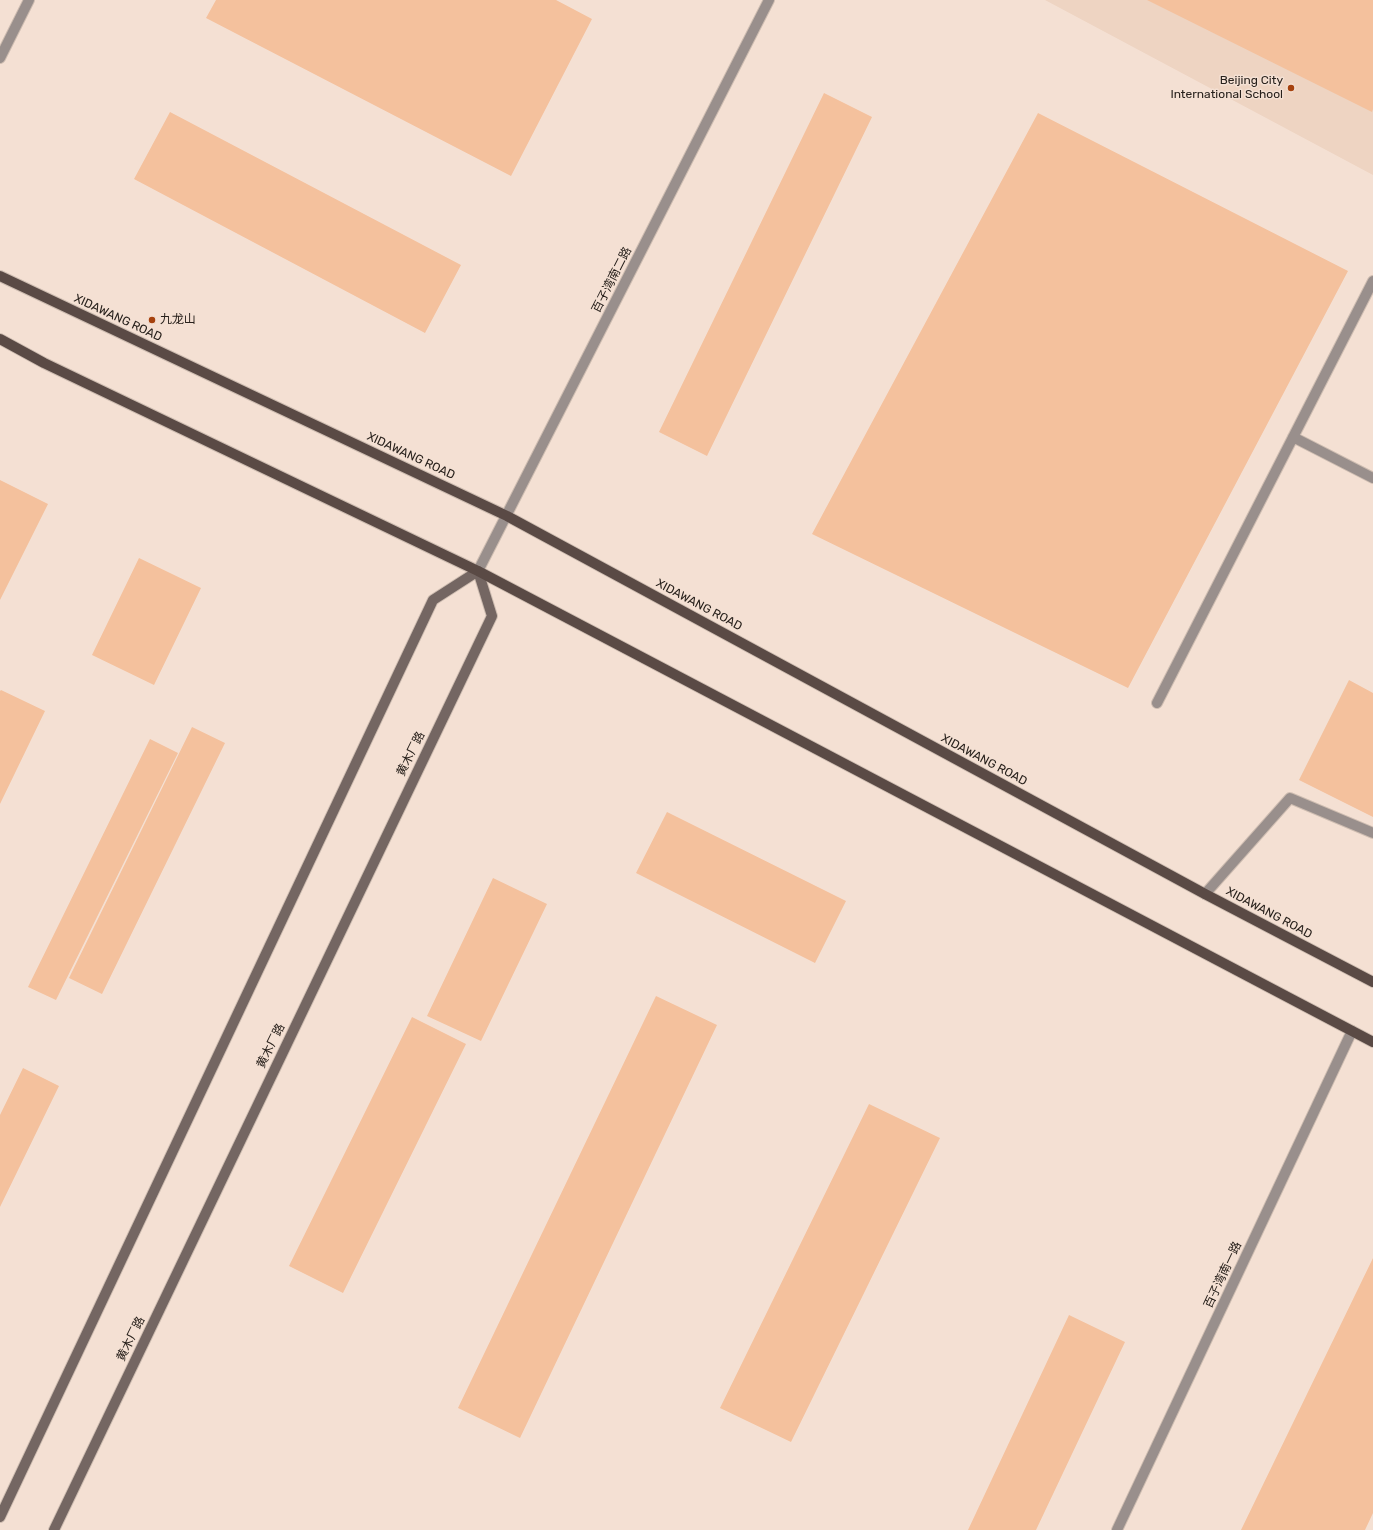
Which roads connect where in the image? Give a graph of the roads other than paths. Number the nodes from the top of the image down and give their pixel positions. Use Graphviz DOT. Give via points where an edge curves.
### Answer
graph roads {
  1 [pos="29,0"];
  2 [pos="769,0"];
  3 [pos="0,58"];
  4 [pos="0,276"];
  5 [pos="1373,280"];
  6 [pos="0,339"];
  7 [pos="1293,437"];
  8 [pos="1373,478"];
  9 [pos="507,516"];
  10 [pos="478,572"];
  11 [pos="1156,703"];
  12 [pos="1373,833"];
  13 [pos="1205,894"];
  14 [pos="1373,982"];
  15 [pos="1352,1031"];
  16 [pos="1373,1042"];
  17 [pos="0,1516"];
  18 [pos="54,1530"];
  19 [pos="1117,1530"];
  1 -- 3 [label="street"];
  2 -- 9 [label="street, 百子湾南二路"];
  4 -- 9 [label="main road, XIDAWANG ROAD"];
  5 -- 7 [label="street"];
  6 -- 10 [label="main road" via="44,363"];
  7 -- 8 [label="street"];
  7 -- 11 [label="street"];
  9 -- 10 [label="street, 百子湾南二路"];
  9 -- 13 [label="main road, XIDAWANG ROAD"];
  10 -- 15 [label="main road"];
  10 -- 17 [label="main road" via="433,600"];
  10 -- 18 [label="main road, 黄木厂路" via="492,616"];
  12 -- 13 [label="street" via="1290,798"];
  13 -- 14 [label="main road, XIDAWANG ROAD"];
  15 -- 16 [label="main road"];
  15 -- 19 [label="street, 百子湾南一路"];
}
